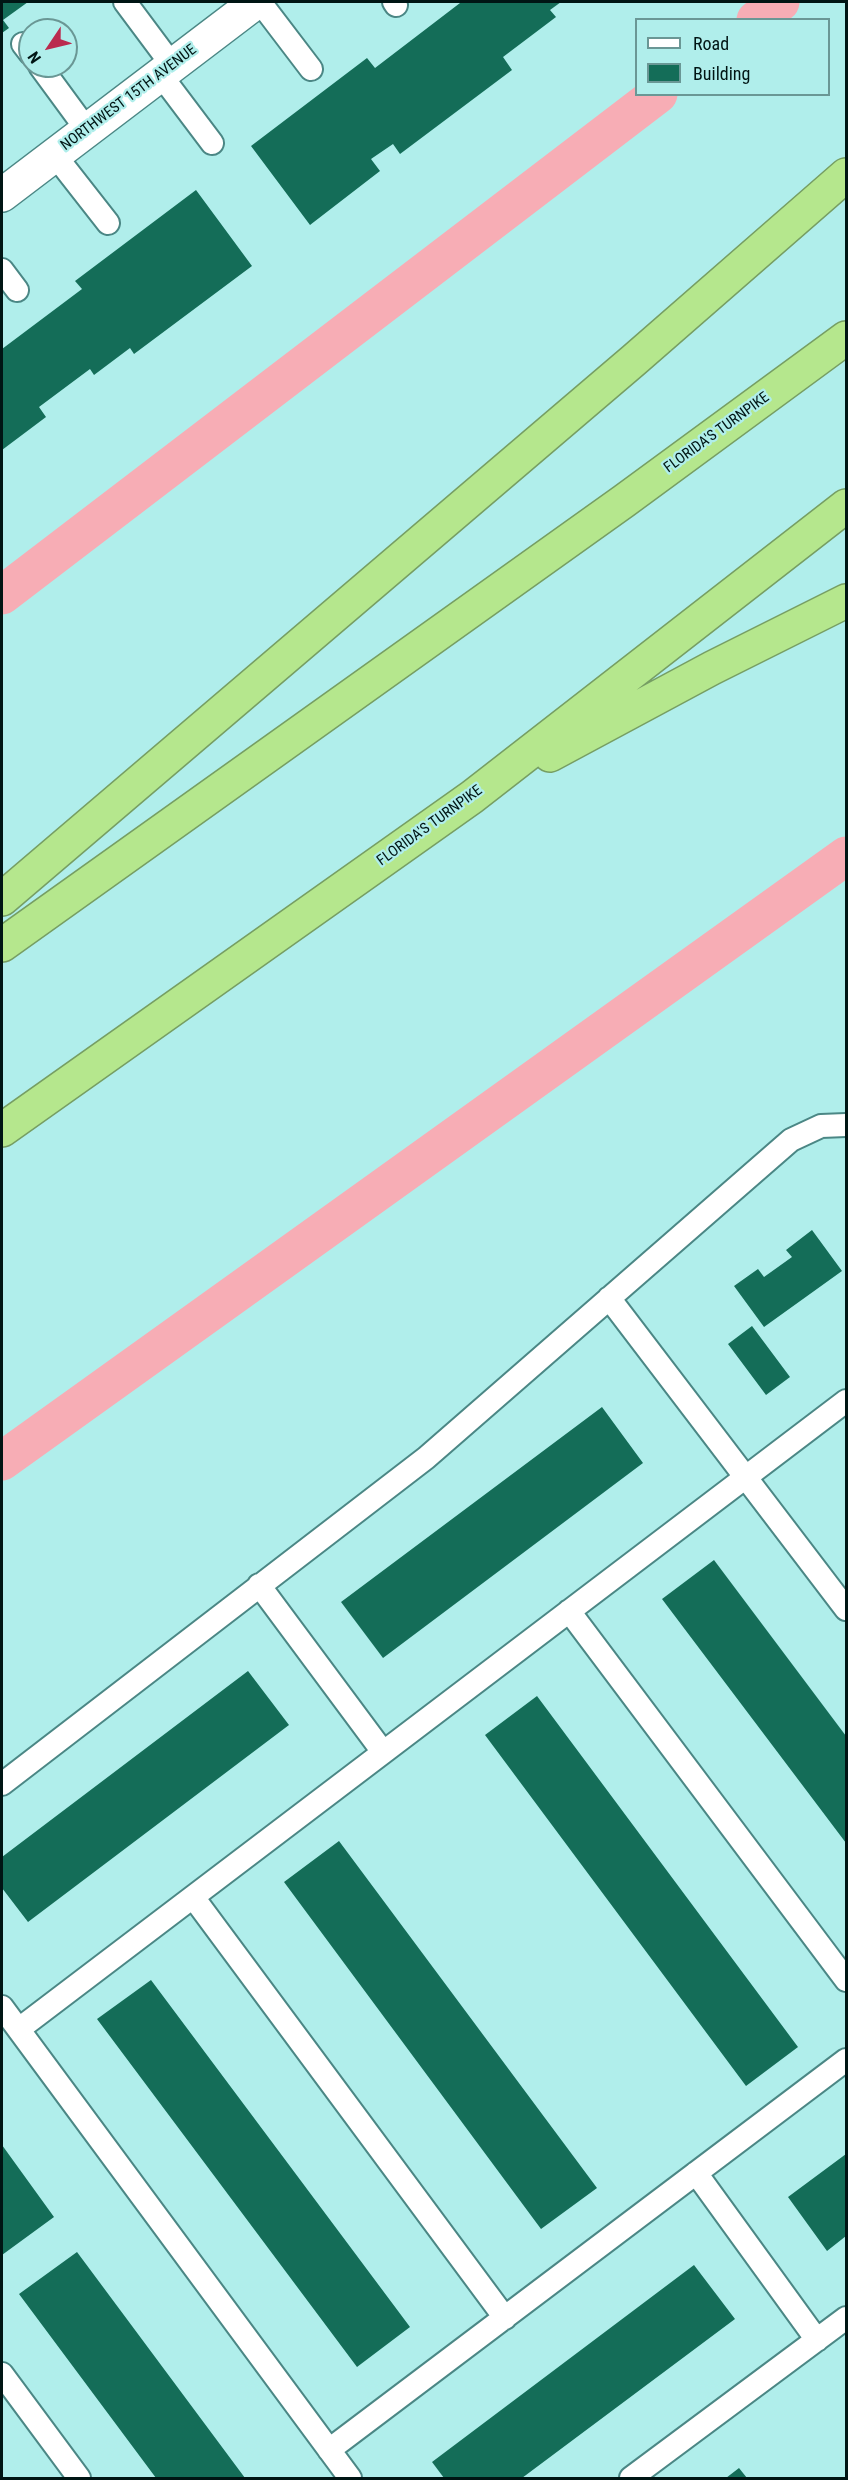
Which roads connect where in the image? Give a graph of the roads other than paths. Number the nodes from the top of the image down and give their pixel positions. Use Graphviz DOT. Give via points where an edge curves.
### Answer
graph roads {
  1 [pos="125,2"];
  2 [pos="258,2"];
  3 [pos="311,69"];
  4 [pos="166,70"];
  5 [pos="49,78"];
  6 [pos="87,130"];
  7 [pos="212,143"];
  8 [pos="54,154"];
  9 [pos="846,175"];
  10 [pos="2,195"];
  11 [pos="108,223"];
  12 [pos="2,270"];
  13 [pos="17,290"];
  14 [pos="846,338"];
  15 [pos="846,506"];
  16 [pos="846,601"];
  17 [pos="472,797"];
  18 [pos="2,898"];
  19 [pos="2,945"];
  20 [pos="846,1125"];
  21 [pos="2,1130"];
  22 [pos="609,1298"];
  23 [pos="846,1401"];
  24 [pos="746,1476"];
  25 [pos="259,1585"];
  26 [pos="846,1609"];
  27 [pos="569,1611"];
  28 [pos="383,1752"];
  29 [pos="2,1784"];
  30 [pos="193,1897"];
  31 [pos="846,1980"];
  32 [pos="2,2007"];
  33 [pos="19,2029"];
  34 [pos="846,2060"];
  35 [pos="696,2173"];
  36 [pos="505,2318"];
  37 [pos="846,2318"];
  38 [pos="817,2340"];
  39 [pos="2,2374"];
  40 [pos="330,2450"];
  41 [pos="79,2478"];
  42 [pos="350,2478"];
  43 [pos="630,2478"];
  1 -- 4 [label="lane"];
  2 -- 3 [label="lane"];
  2 -- 4 [label="street, NORTHWEST 15TH AVENUE"];
  4 -- 6 [label="street, NORTHWEST 15TH AVENUE"];
  4 -- 7 [label="lane"];
  5 -- 6 [label="lane"];
  6 -- 8 [label="street, NORTHWEST 15TH AVENUE"];
  8 -- 10 [label="street, NORTHWEST 15TH AVENUE"];
  8 -- 11 [label="lane"];
  9 -- 18 [label="highway"];
  12 -- 13 [label="lane"];
  14 -- 19 [label="highway, FLORIDA'S TURNPIKE"];
  15 -- 17 [label="highway, FLORIDA'S TURNPIKE"];
  16 -- 17 [label="highway"];
  17 -- 21 [label="highway, FLORIDA'S TURNPIKE"];
  20 -- 22 [label="lane" via="821,1126 791,1140"];
  22 -- 24 [label="lane"];
  22 -- 25 [label="lane" via="426,1458"];
  23 -- 24 [label="lane"];
  24 -- 26 [label="lane"];
  24 -- 27 [label="lane"];
  25 -- 28 [label="lane"];
  25 -- 29 [label="lane"];
  27 -- 28 [label="lane"];
  27 -- 31 [label="lane"];
  28 -- 30 [label="lane"];
  30 -- 33 [label="lane"];
  30 -- 36 [label="lane"];
  32 -- 33 [label="lane"];
  33 -- 40 [label="lane"];
  34 -- 35 [label="lane"];
  35 -- 36 [label="lane"];
  35 -- 38 [label="lane"];
  36 -- 40 [label="lane"];
  37 -- 38 [label="lane"];
  38 -- 43 [label="lane"];
  39 -- 41 [label="lane"];
  40 -- 42 [label="lane"];
}
